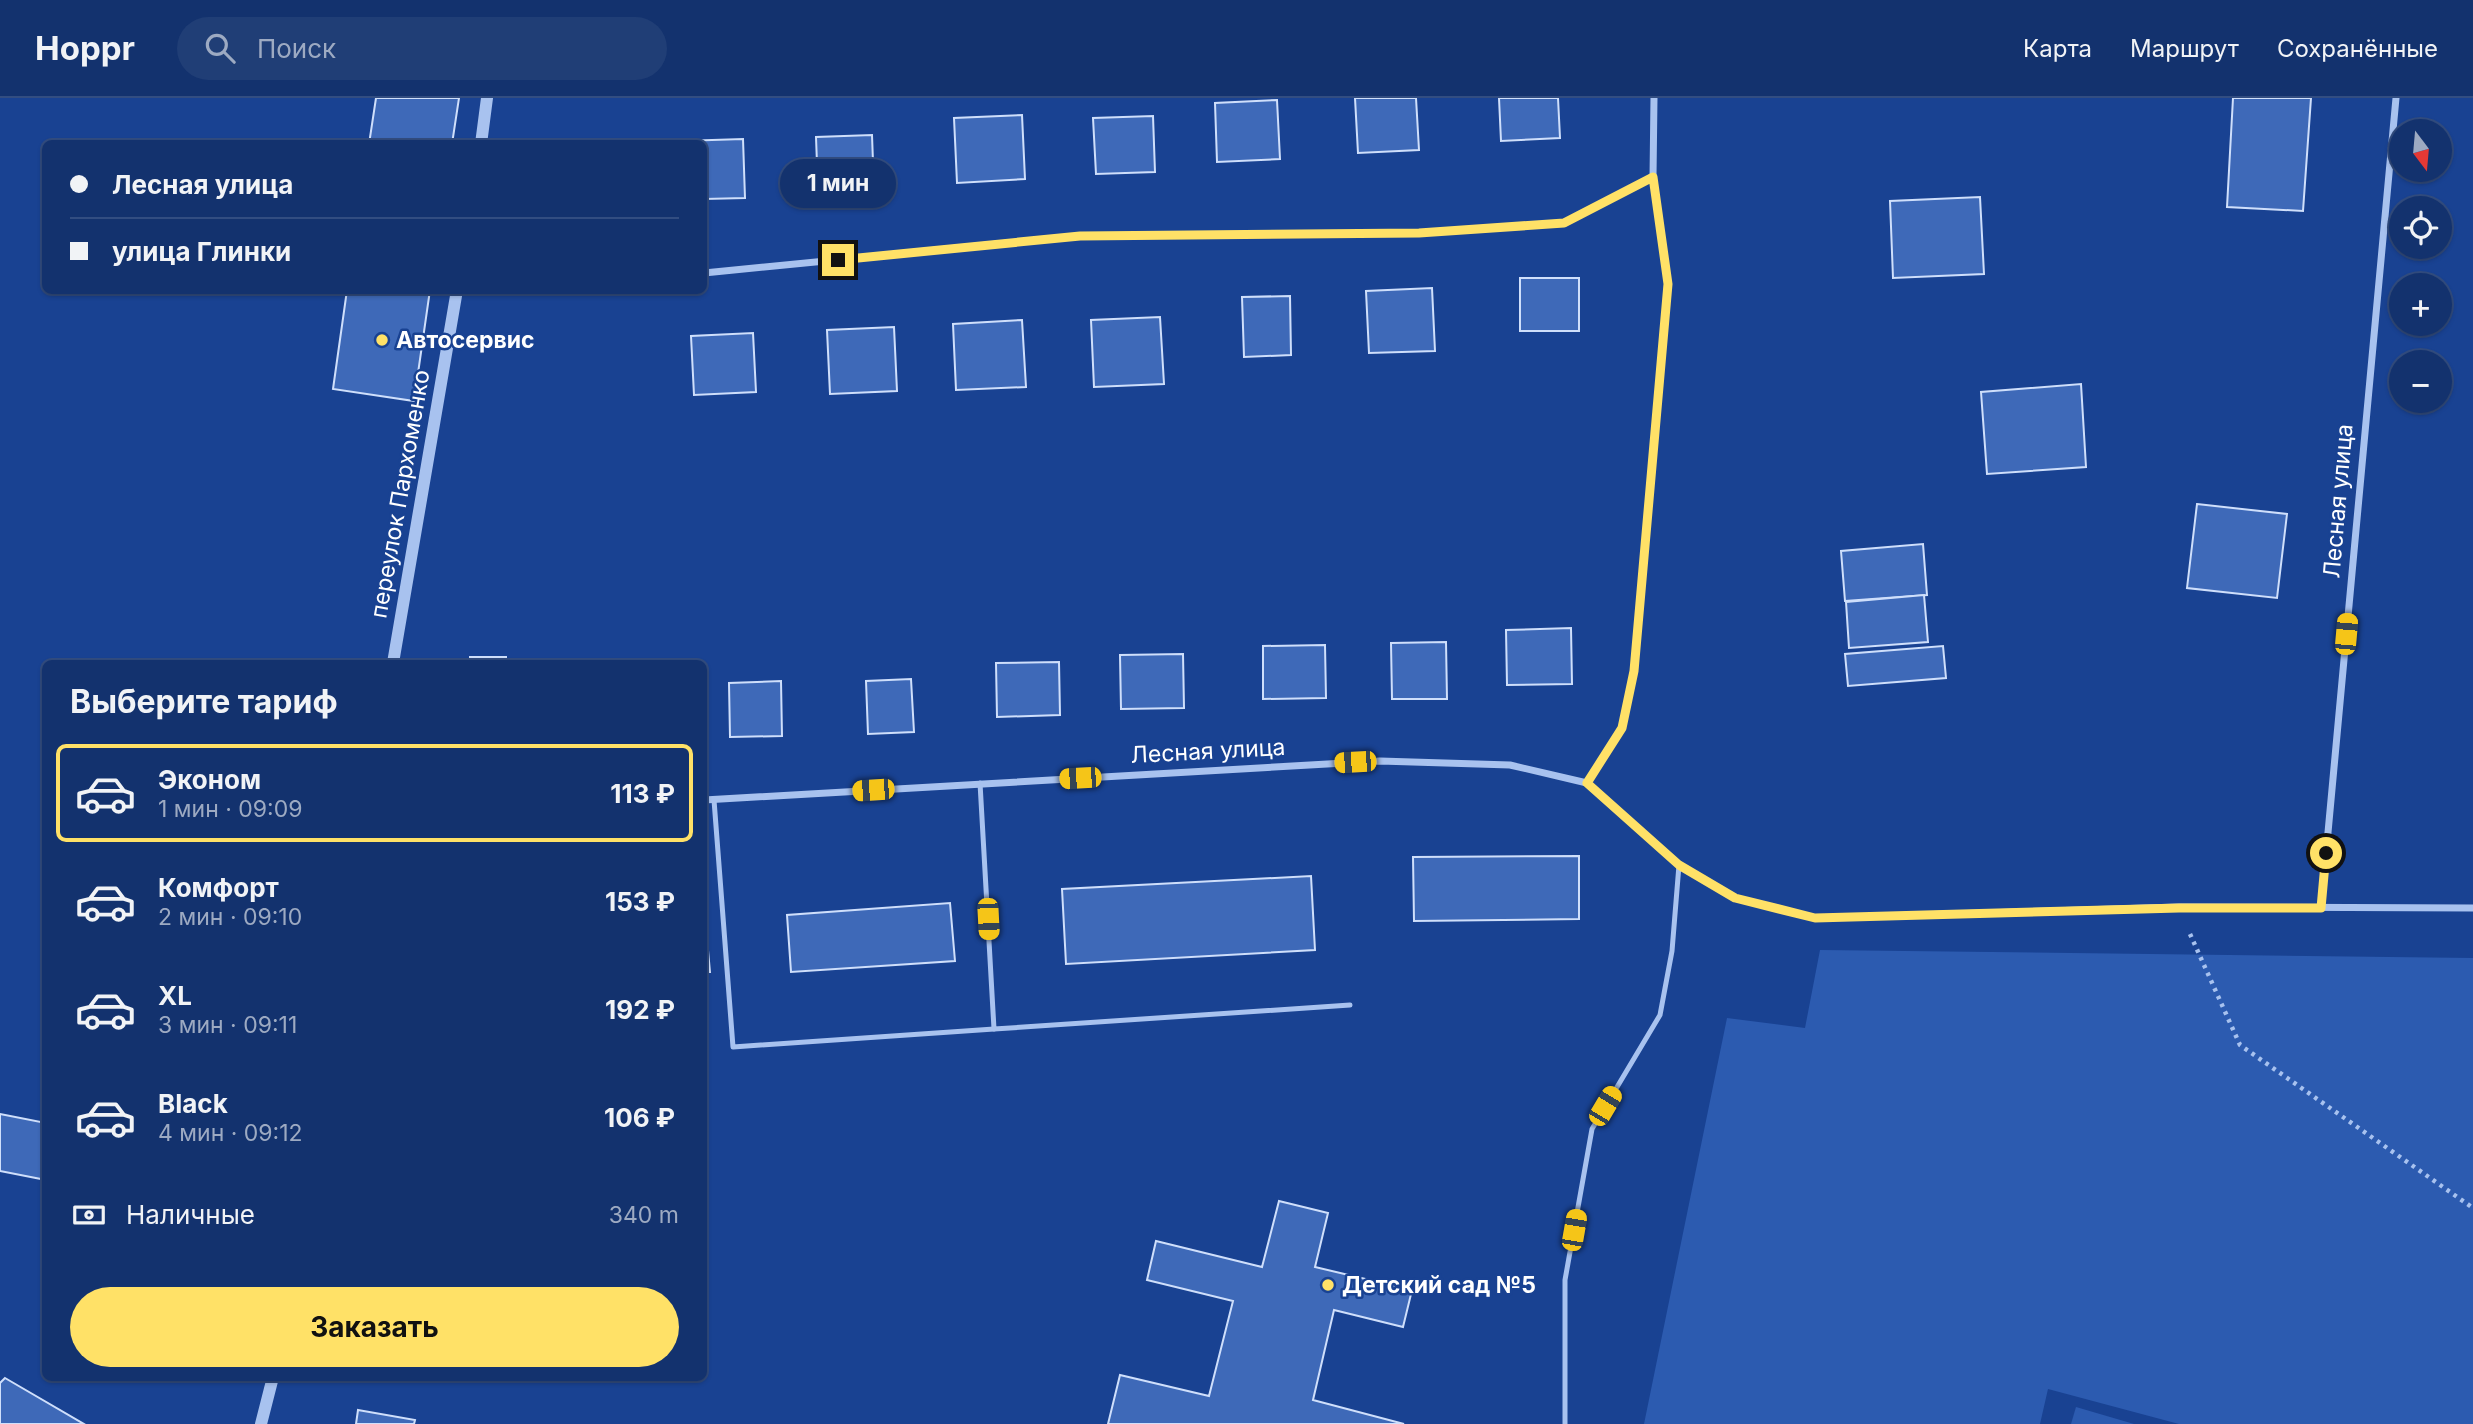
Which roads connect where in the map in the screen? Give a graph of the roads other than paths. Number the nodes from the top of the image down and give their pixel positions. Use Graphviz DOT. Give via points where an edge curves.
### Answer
graph roads {
  1 [pos="487,98"];
  2 [pos="1654,98"];
  3 [pos="2396,98"];
  4 [pos="482,140"];
  5 [pos="1653,177"];
  6 [pos="707,273"];
  7 [pos="456,294"];
  8 [pos="394,660"];
  9 [pos="980,783"];
  10 [pos="1587,783"];
  11 [pos="707,800"];
  12 [pos="713,800"];
  13 [pos="1679,865"];
  14 [pos="2321,908"];
  15 [pos="2473,908"];
  16 [pos="1350,1005"];
  17 [pos="994,1029"];
  18 [pos="273,1381"];
  19 [pos="261,1424"];
  20 [pos="1565,1424"];
  1 -- 4 [label="street"];
  2 -- 5 [label="street"];
  3 -- 14 [label="street, Лесная улица"];
  5 -- 6 [label="street" via="1564,223 1419,233 1080,236"];
  5 -- 10 [label="street" via="1668,284 1634,671 1622,728"];
  7 -- 8 [label="street, переулок Пархоменко"];
  9 -- 10 [label="street, Лесная улица" via="1380,761 1510,765"];
  9 -- 12 [label="street, Лесная улица"];
  9 -- 17 [label="lane"];
  10 -- 13 [label="street"];
  11 -- 12 [label="street, Лесная улица"];
  12 -- 17 [label="lane" via="733,1047"];
  13 -- 14 [label="street" via="1735,898 1815,918"];
  13 -- 20 [label="lane" via="1672,951 1660,1014 1592,1129 1565,1280"];
  14 -- 15 [label="street"];
  16 -- 17 [label="lane"];
  18 -- 19 [label="street"];
}
